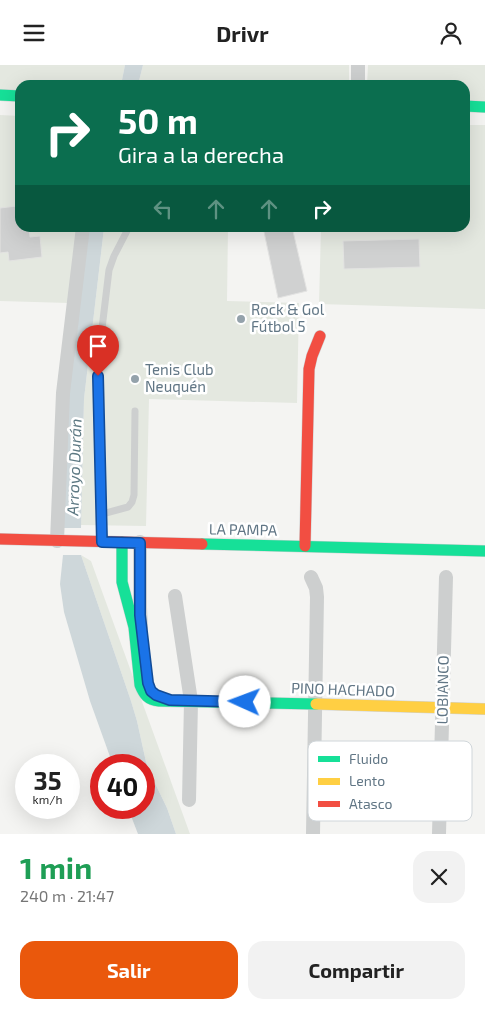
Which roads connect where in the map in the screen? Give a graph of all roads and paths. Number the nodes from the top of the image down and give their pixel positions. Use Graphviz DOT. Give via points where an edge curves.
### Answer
graph roads {
  1 [pos="358,65"];
  2 [pos="358,80"];
  3 [pos="0,95"];
  4 [pos="15,96"];
  5 [pos="470,106"];
  6 [pos="485,107"];
  7 [pos="82,232"];
  8 [pos="126,232"];
  9 [pos="320,336"];
  10 [pos="135,411"];
  11 [pos="102,514"];
  12 [pos="0,539"];
  13 [pos="57,541"];
  14 [pos="113,542"];
  15 [pos="140,543"];
  16 [pos="305,546"];
  17 [pos="485,551"];
  18 [pos="311,577"];
  19 [pos="446,577"];
  20 [pos="175,596"];
  21 [pos="127,602"];
  22 [pos="170,700"];
  23 [pos="192,701"];
  24 [pos="315,704"];
  25 [pos="442,708"];
  26 [pos="485,709"];
  27 [pos="314,741"];
  28 [pos="441,741"];
  29 [pos="189,799"];
  30 [pos="313,821"];
  31 [pos="439,821"];
  32 [pos="313,834"];
  33 [pos="439,834"];
  1 -- 2 [label="street"];
  3 -- 4 [label="street"];
  5 -- 6 [label="street"];
  7 -- 13 [label="street" via="63,399"];
  8 -- 11 [label="lane" via="109,270 100,345"];
  9 -- 16 [label="street" via="309,369"];
  10 -- 11 [label="lane" via="132,503"];
  11 -- 14 [label="lane"];
  12 -- 13 [label="street, LA PAMPA"];
  13 -- 14 [label="street, LA PAMPA"];
  14 -- 15 [label="street, LA PAMPA"];
  14 -- 21 [label="street" via="118,568 114,578"];
  15 -- 16 [label="street, LA PAMPA"];
  15 -- 22 [label="street" via="140,615 148,683 156,695"];
  16 -- 17 [label="street, LA PAMPA"];
  18 -- 24 [label="street" via="318,597"];
  19 -- 25 [label="street, LOBIANCO"];
  20 -- 23 [label="street"];
  21 -- 22 [label="street, PINO HACHADO" via="134,627 142,693 153,701"];
  22 -- 23 [label="street, PINO HACHADO"];
  23 -- 24 [label="street, PINO HACHADO"];
  23 -- 29 [label="street"];
  24 -- 25 [label="street, PINO HACHADO"];
  24 -- 27 [label="street"];
  25 -- 26 [label="street, PINO HACHADO"];
  25 -- 28 [label="street, LOBIANCO"];
  30 -- 32 [label="street"];
  31 -- 33 [label="street, LOBIANCO"];
}
